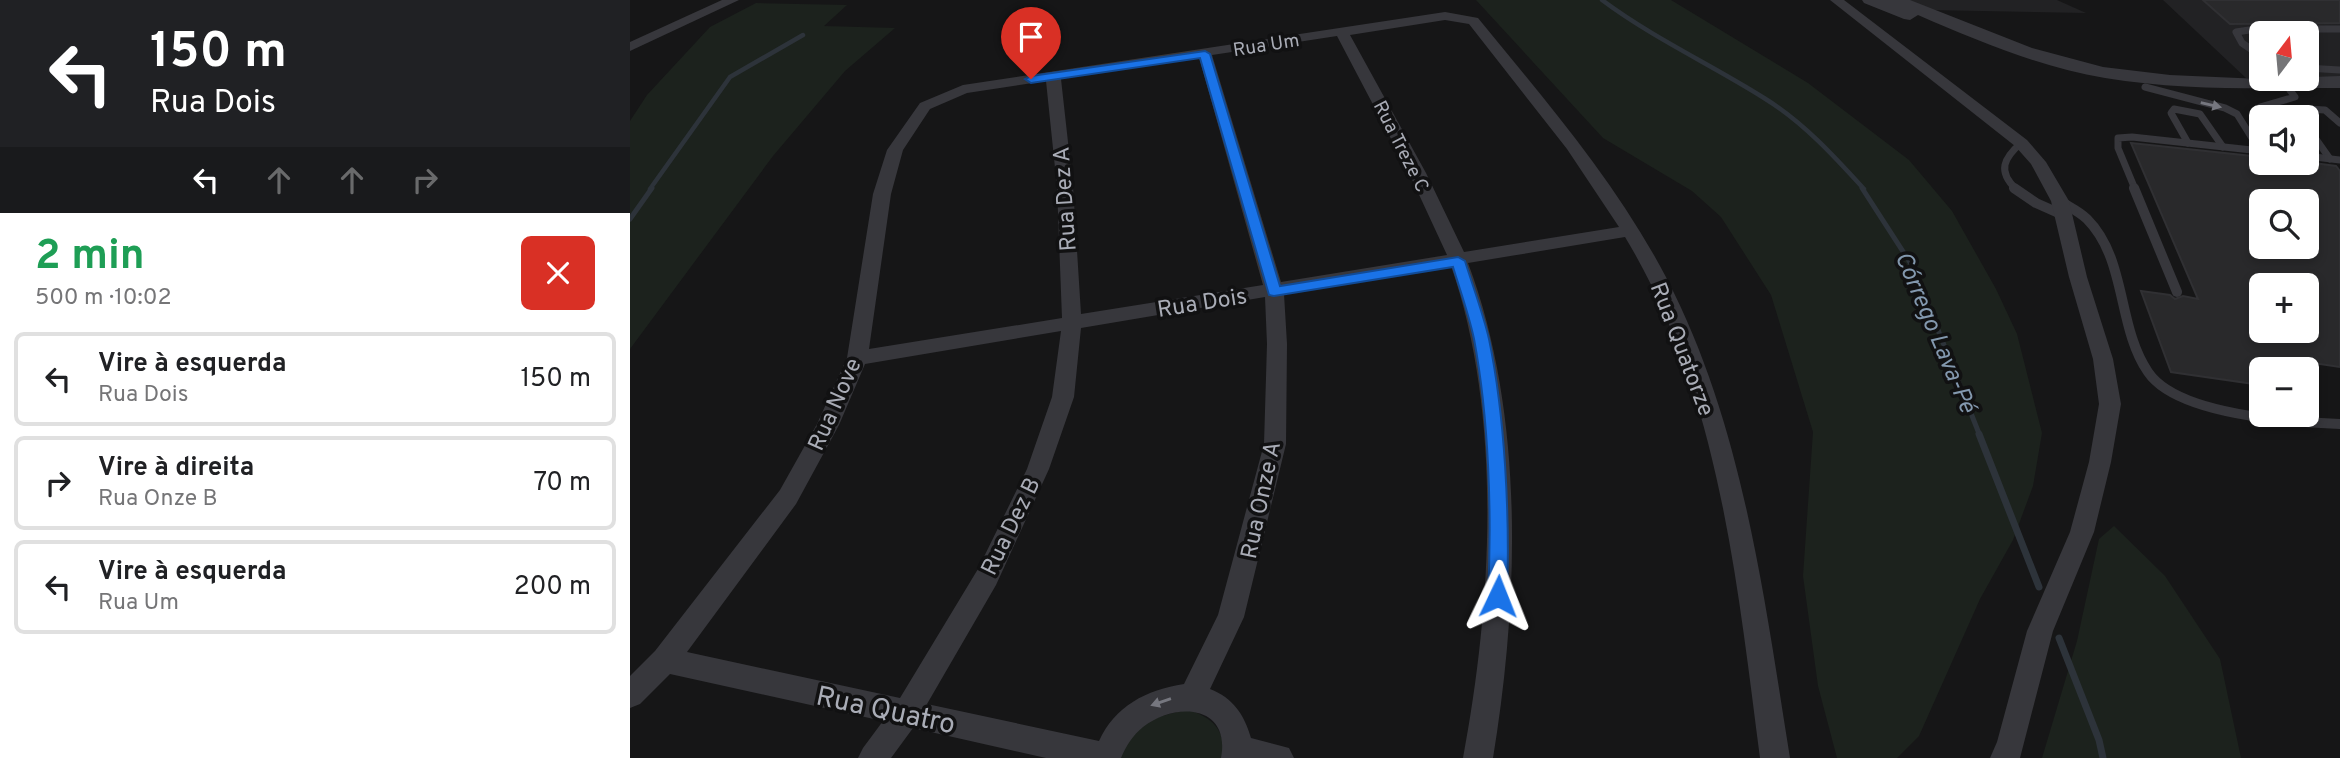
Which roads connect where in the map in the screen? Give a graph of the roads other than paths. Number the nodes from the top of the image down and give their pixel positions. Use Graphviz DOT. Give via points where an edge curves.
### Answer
graph roads {
  1 [pos="733,0"];
  2 [pos="1870,0"];
  3 [pos="1896,0"];
  4 [pos="1843,2"];
  5 [pos="1445,16"];
  6 [pos="2319,29"];
  7 [pos="2340,29"];
  8 [pos="2249,30"];
  9 [pos="1342,33"];
  10 [pos="630,47"];
  11 [pos="2249,47"];
  12 [pos="1205,54"];
  13 [pos="2319,69"];
  14 [pos="2340,70"];
  15 [pos="1054,76"];
  16 [pos="2245,82"];
  17 [pos="2249,82"];
  18 [pos="2319,82"];
  19 [pos="2340,82"];
  20 [pos="2145,87"];
  21 [pos="963,89"];
  22 [pos="2291,91"];
  23 [pos="2267,105"];
  24 [pos="2319,108"];
  25 [pos="2340,123"];
  26 [pos="2249,133"];
  27 [pos="2319,140"];
  28 [pos="2188,143"];
  29 [pos="2021,144"];
  30 [pos="2223,147"];
  31 [pos="2249,150"];
  32 [pos="2335,159"];
  33 [pos="2062,208"];
  34 [pos="1630,232"];
  35 [pos="1458,261"];
  36 [pos="1274,291"];
  37 [pos="2177,292"];
  38 [pos="1072,323"];
  39 [pos="857,358"];
  40 [pos="2340,424"];
  41 [pos="665,660"];
  42 [pos="630,695"];
  43 [pos="1192,697"];
  44 [pos="906,714"];
  45 [pos="1237,754"];
  46 [pos="1106,757"];
  47 [pos="873,758"];
  48 [pos="1279,758"];
  49 [pos="1478,758"];
  50 [pos="1775,758"];
  51 [pos="2005,758"];
  1 -- 10 [label="street"];
  2 -- 20 [label="street" via="2029,61"];
  3 -- 16 [label="street" via="2002,43 2072,65 2142,78"];
  4 -- 29 [label="street"];
  5 -- 9 [label="street, Rua Um"];
  5 -- 34 [label="street, Rua Quatorze" via="1473,21 1585,162"];
  6 -- 7 [label="lane"];
  8 -- 11 [label="lane" via="2236,32"];
  9 -- 12 [label="street, Rua Um"];
  9 -- 35 [label="street, Rua Treze C"];
  12 -- 15 [label="street, Rua Um"];
  12 -- 36 [label="street, Rua Onze A"];
  13 -- 14 [label="lane"];
  15 -- 21 [label="street, Rua Um"];
  15 -- 38 [label="street, Rua Dez A"];
  16 -- 17 [label="street"];
  16 -- 20 [label="street" via="2208,90"];
  18 -- 19 [label="street"];
  20 -- 26 [label="lane, one-way" via="2225,108 2237,114"];
  21 -- 39 [label="street, Rua Nove" via="925,106 895,150 882,194"];
  22 -- 23 [label="lane" via="2295,97"];
  24 -- 25 [label="lane" via="2332,112"];
  27 -- 32 [label="lane"];
  28 -- 30 [label="lane"];
  28 -- 30 [label="lane" via="2171,113 2174,109 2205,117"];
  28 -- 37 [label="lane" via="2132,137 2116,142"];
  29 -- 33 [label="street" via="2038,162"];
  29 -- 33 [label="lane" via="2003,166 2007,177 2027,197"];
  30 -- 31 [label="lane"];
  33 -- 40 [label="lane" via="2086,218 2094,228 2143,360 2159,384 2204,405 2286,420"];
  33 -- 51 [label="street" via="2103,359 2110,404 2082,533 2040,631"];
  34 -- 35 [label="street, Rua Dois"];
  34 -- 50 [label="street, Rua Quatorze" via="1658,279 1688,348 1714,431 1746,563"];
  35 -- 36 [label="street, Rua Dois"];
  35 -- 49 [label="street, Rua Treze C" via="1481,337 1491,402 1497,501 1496,640"];
  36 -- 38 [label="street, Rua Dois"];
  36 -- 43 [label="street, Rua Onze A" via="1275,444 1231,617"];
  38 -- 39 [label="street, Rua Dois"];
  38 -- 44 [label="street, Rua Dez B" via="1063,397 1038,469 987,578"];
  39 -- 41 [label="street, Rua Nove" via="828,425 788,498"];
  41 -- 42 [label="street, Rua Nove"];
  41 -- 44 [label="street, Rua Quatro"];
  43 -- 45 [label="street" via="1211,702 1226,713 1235,730"];
  43 -- 46 [label="street, one-way" via="1150,705 1116,736"];
  44 -- 46 [label="street, Rua Quatro"];
  44 -- 47 [label="street, Rua Dez B"];
  45 -- 48 [label="street"];
}
